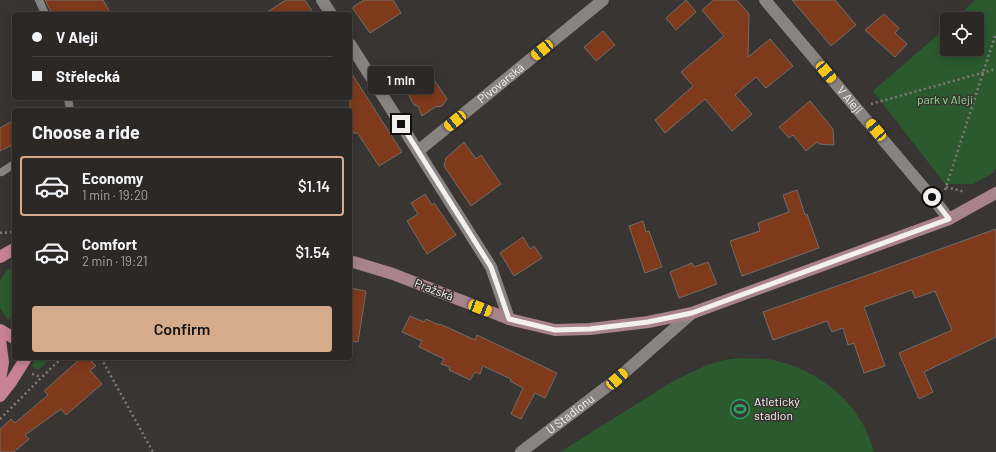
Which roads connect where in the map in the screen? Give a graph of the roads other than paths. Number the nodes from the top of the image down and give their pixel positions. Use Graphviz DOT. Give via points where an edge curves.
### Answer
graph roads {
  1 [pos="39,0"];
  2 [pos="322,0"];
  3 [pos="603,0"];
  4 [pos="765,0"];
  5 [pos="44,12"];
  6 [pos="330,12"];
  7 [pos="352,47"];
  8 [pos="418,151"];
  9 [pos="12,165"];
  10 [pos="2,172"];
  11 [pos="996,193"];
  12 [pos="949,219"];
  13 [pos="12,250"];
  14 [pos="0,256"];
  15 [pos="352,262"];
  16 [pos="692,313"];
  17 [pos="509,319"];
  18 [pos="0,330"];
  19 [pos="12,337"];
  20 [pos="0,340"];
  21 [pos="25,360"];
  22 [pos="0,380"];
  23 [pos="0,396"];
  24 [pos="521,452"];
  1 -- 5 [label="lane"];
  2 -- 6 [label="street"];
  3 -- 8 [label="street, Pivovarská"];
  4 -- 12 [label="street, V Aleji"];
  7 -- 8 [label="street"];
  8 -- 17 [label="street" via="491,267"];
  9 -- 10 [label="lane"];
  11 -- 12 [label="main road, Pražská"];
  12 -- 16 [label="main road, Pražská"];
  13 -- 14 [label="main road"];
  15 -- 17 [label="main road, Pražská" via="393,274"];
  16 -- 17 [label="main road, Pražská" via="648,322 590,329 555,330"];
  16 -- 24 [label="street, U Stadionu" via="617,379"];
  18 -- 19 [label="main road"];
  20 -- 22 [label="main road" via="3,362"];
  21 -- 23 [label="main road"];
}
